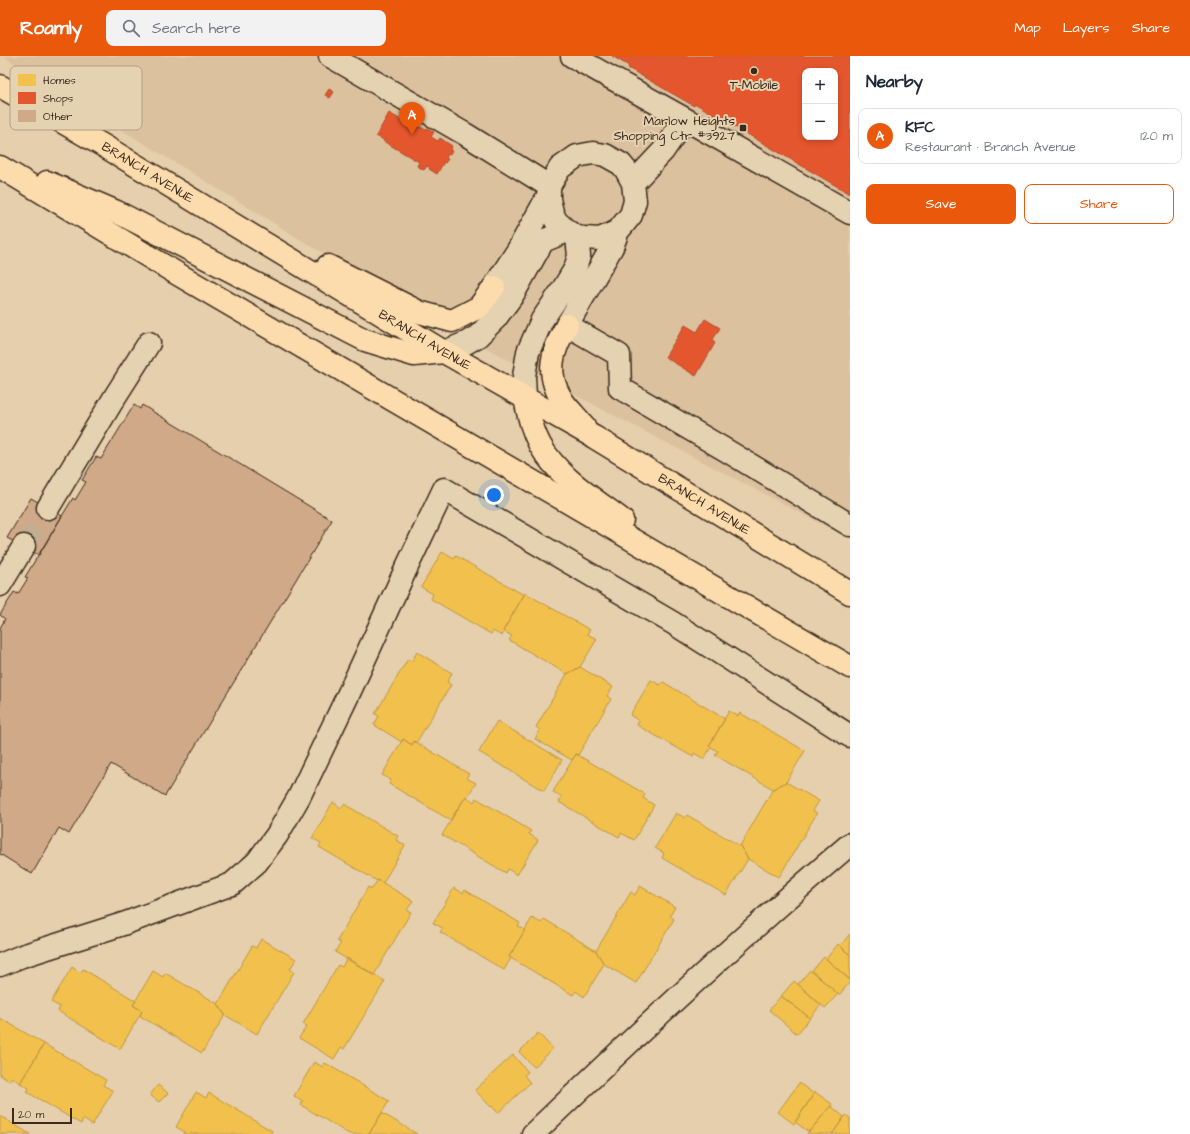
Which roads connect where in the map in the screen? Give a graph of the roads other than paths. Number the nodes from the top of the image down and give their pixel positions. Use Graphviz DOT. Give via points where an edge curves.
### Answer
graph roads {
  1 [pos="330,56"];
  2 [pos="572,56"];
  3 [pos="0,86"];
  4 [pos="10,92"];
  5 [pos="685,119"];
  6 [pos="76,130"];
  7 [pos="0,162"];
  8 [pos="0,167"];
  9 [pos="633,183"];
  10 [pos="549,190"];
  11 [pos="850,213"];
  12 [pos="216,214"];
  13 [pos="618,231"];
  14 [pos="572,234"];
  15 [pos="494,287"];
  16 [pos="567,325"];
  17 [pos="149,343"];
  18 [pos="444,352"];
  19 [pos="525,398"];
  20 [pos="594,437"];
  21 [pos="48,508"];
  22 [pos="850,525"];
  23 [pos="24,546"];
  24 [pos="704,582"];
  25 [pos="0,585"];
  26 [pos="850,593"];
  27 [pos="850,667"];
  28 [pos="850,736"];
  29 [pos="850,844"];
  30 [pos="0,965"];
  31 [pos="533,1134"];
  1 -- 10 [label="lane" via="465,134"];
  2 -- 5 [label="lane"];
  3 -- 4 [label="highway, BRANCH AVENUE"];
  5 -- 9 [label="lane" via="663,150"];
  5 -- 11 [label="lane"];
  6 -- 12 [label="highway, BRANCH AVENUE"];
  7 -- 18 [label="highway" via="117,212 365,340 414,354"];
  8 -- 24 [label="highway"];
  9 -- 10 [label="lane" via="621,164 605,155 593,153 577,156 560,168"];
  9 -- 13 [label="lane" via="635,201 631,215"];
  10 -- 14 [label="lane" via="552,212 556,220"];
  10 -- 15 [label="lane" via="518,250"];
  12 -- 15 [label="highway" via="419,312 452,321 479,307"];
  12 -- 18 [label="highway, BRANCH AVENUE"];
  13 -- 14 [label="lane" via="600,238 584,238"];
  13 -- 16 [label="lane" via="612,247"];
  14 -- 18 [label="lane" via="543,241 512,296 495,319 478,336"];
  14 -- 19 [label="lane" via="579,256 575,269 542,320 528,352 524,376"];
  16 -- 20 [label="highway" via="552,360 552,378 562,400"];
  16 -- 22 [label="lane" via="619,355 620,388"];
  17 -- 21 [label="lane"];
  18 -- 19 [label="highway, BRANCH AVENUE"];
  19 -- 20 [label="highway, BRANCH AVENUE"];
  19 -- 24 [label="highway" via="530,421 540,446 564,474 584,492"];
  20 -- 26 [label="highway, BRANCH AVENUE"];
  23 -- 25 [label="lane"];
  24 -- 27 [label="highway"];
  28 -- 30 [label="lane" via="673,623 444,489 299,797 277,835 257,862 232,884"];
  29 -- 31 [label="lane" via="631,1040"];
}
